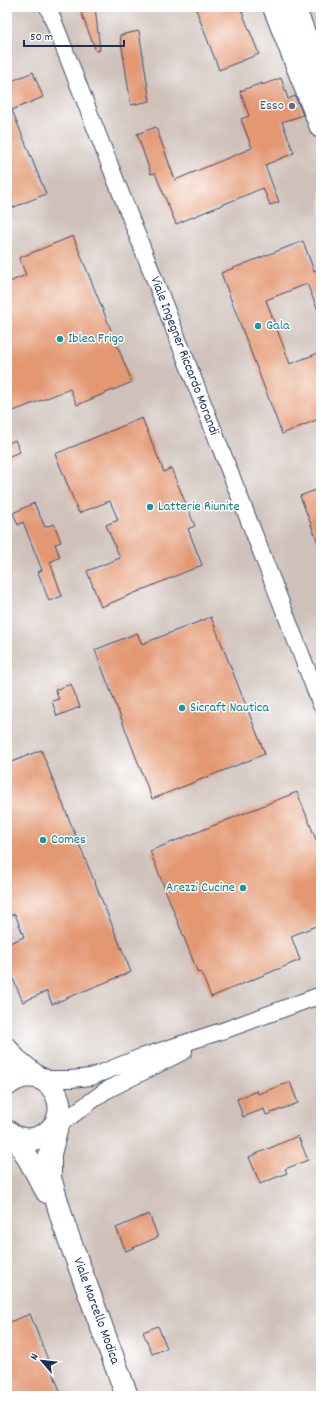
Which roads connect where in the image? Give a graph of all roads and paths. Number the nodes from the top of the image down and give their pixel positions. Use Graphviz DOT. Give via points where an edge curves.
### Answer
graph roads {
  1 [pos="48,7"];
  2 [pos="274,7"];
  3 [pos="294,7"];
  4 [pos="321,77"];
  5 [pos="321,127"];
  6 [pos="320,701"];
  7 [pos="320,995"];
  8 [pos="225,1030"];
  9 [pos="7,1049"];
  10 [pos="38,1078"];
  11 [pos="7,1085"];
  12 [pos="58,1128"];
  13 [pos="11,1135"];
  14 [pos="64,1225"];
  15 [pos="127,1396"];
  1 -- 6 [label="street, Viale Ingegner Riccardo Morandi"];
  2 -- 5 [label="street"];
  3 -- 4 [label="street"];
  7 -- 8 [label="street"];
  8 -- 10 [label="street" via="141,1057 91,1077"];
  8 -- 12 [label="street" via="105,1091"];
  9 -- 10 [label="street"];
  10 -- 11 [label="street" via="19,1078"];
  10 -- 12 [label="street" via="53,1088 57,1096 60,1108"];
  12 -- 13 [label="street" via="37,1139 27,1140"];
  12 -- 14 [label="street" via="50,1154 50,1178"];
  13 -- 14 [label="street"];
  14 -- 15 [label="street, Viale Marcello Modica"];
}
